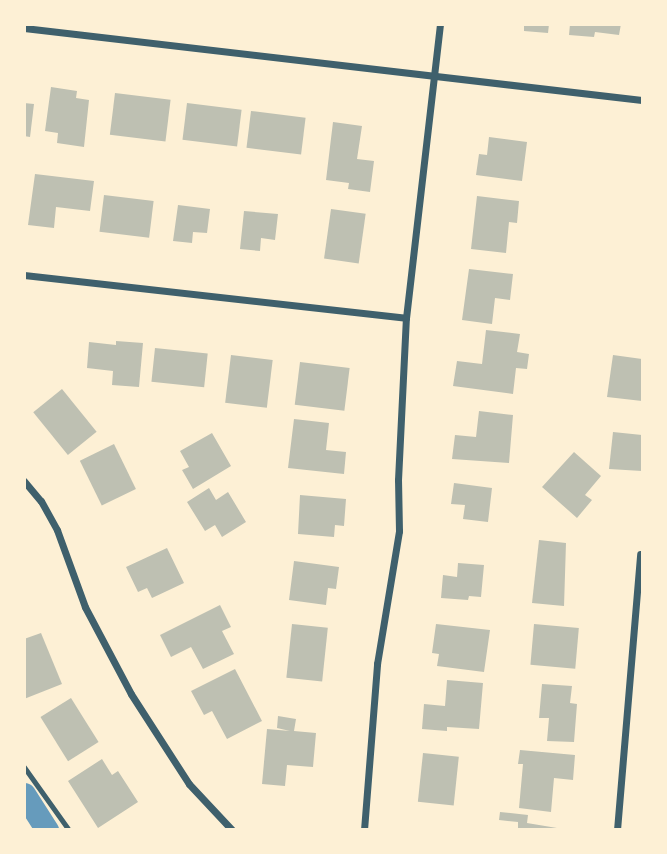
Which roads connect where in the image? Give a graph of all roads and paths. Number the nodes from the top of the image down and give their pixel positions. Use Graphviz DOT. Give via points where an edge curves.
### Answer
graph roads {
  1 [pos="440,24"];
  2 [pos="24,29"];
  3 [pos="434,75"];
  4 [pos="642,100"];
  5 [pos="24,275"];
  6 [pos="406,318"];
  7 [pos="24,481"];
  8 [pos="640,554"];
  9 [pos="24,767"];
  10 [pos="69,830"];
  11 [pos="232,830"];
  12 [pos="364,830"];
  13 [pos="617,830"];
  1 -- 3 [label="street"];
  2 -- 3 [label="street"];
  3 -- 4 [label="street"];
  3 -- 6 [label="street"];
  5 -- 6 [label="street"];
  6 -- 12 [label="street" via="399,531 377,664"];
  7 -- 11 [label="street" via="57,530 85,607 131,694 188,784"];
  8 -- 13 [label="street"];
  9 -- 10 [label="lane"];
}
